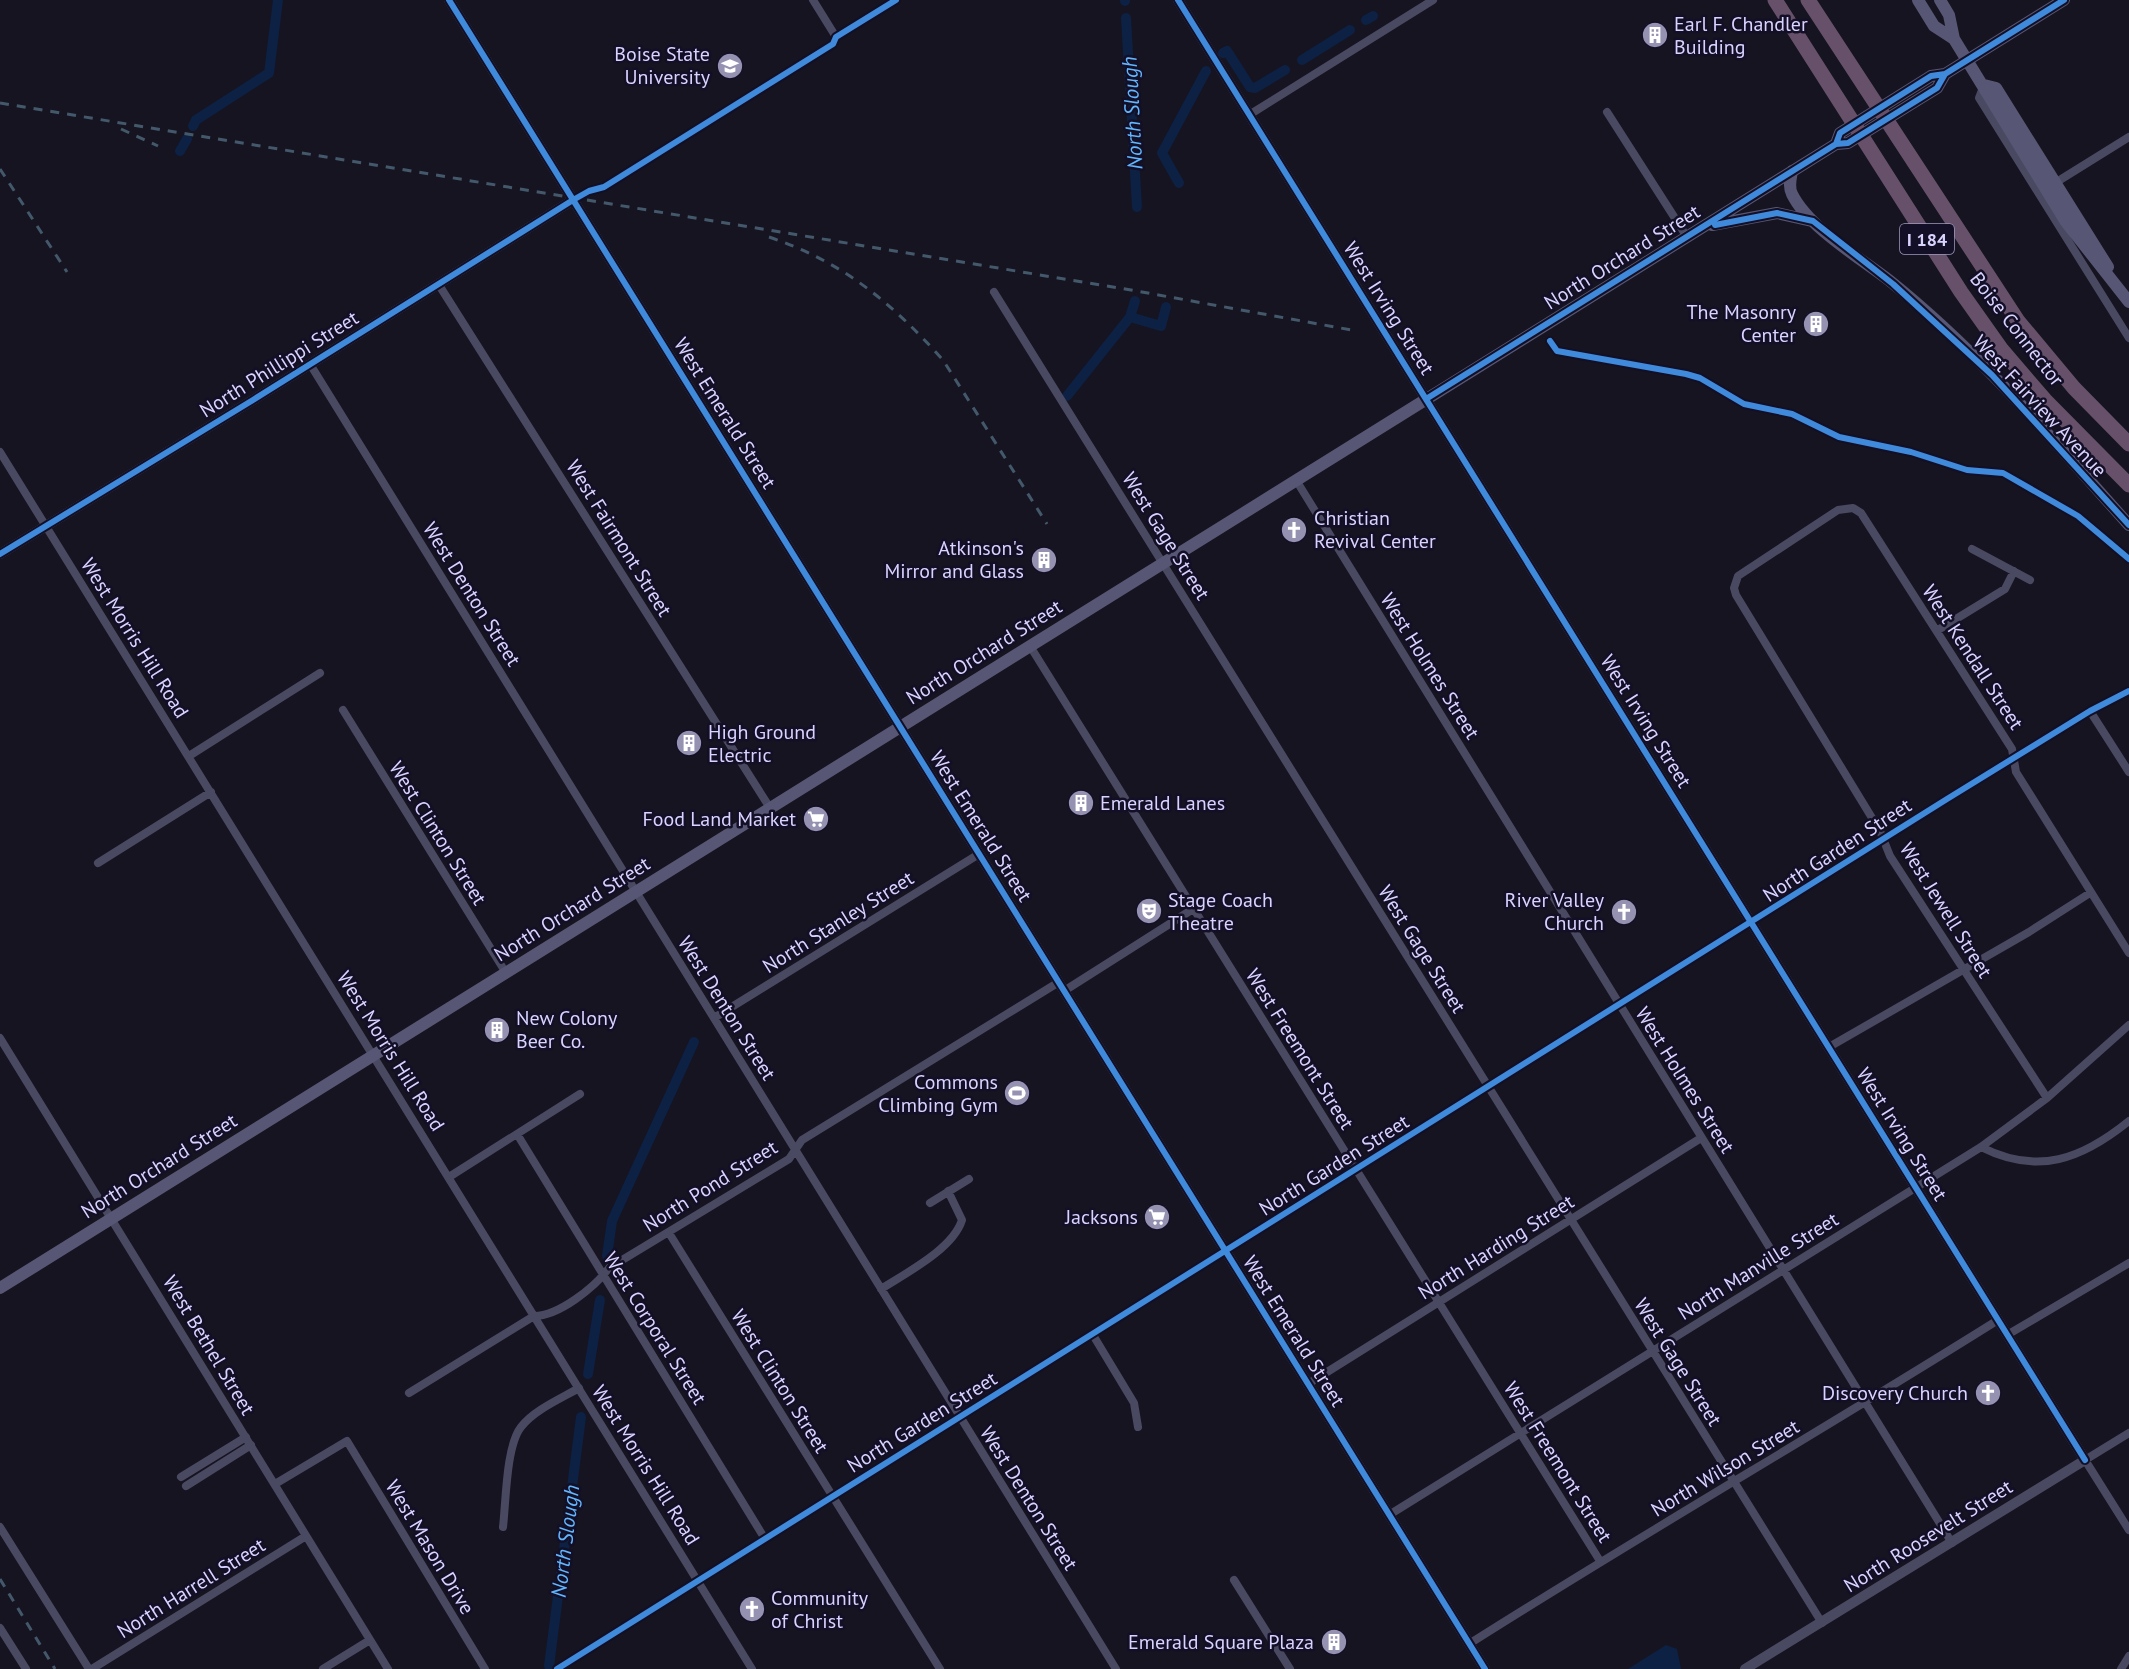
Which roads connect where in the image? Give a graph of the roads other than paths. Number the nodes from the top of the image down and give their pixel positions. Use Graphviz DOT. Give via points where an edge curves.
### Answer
graph roads {
  1 [pos="813,0"];
  2 [pos="896,0"];
  3 [pos="1178,0"];
  4 [pos="1433,0"];
  5 [pos="1775,0"];
  6 [pos="1808,0"];
  7 [pos="1918,0"];
  8 [pos="1940,0"];
  9 [pos="2064,0"];
  10 [pos="453,1"];
  11 [pos="1954,39"];
  12 [pos="1968,60"];
  13 [pos="1945,74"];
  14 [pos="1984,85"];
  15 [pos="1607,112"];
  16 [pos="1250,115"];
  17 [pos="2129,137"];
  18 [pos="1834,145"];
  19 [pos="1792,171"];
  20 [pos="2055,183"];
  21 [pos="573,200"];
  22 [pos="1813,221"];
  23 [pos="1702,227"];
  24 [pos="1687,237"];
  25 [pos="439,285"];
  26 [pos="994,292"];
  27 [pos="2129,302"];
  28 [pos="2129,338"];
  29 [pos="310,364"];
  30 [pos="1426,399"];
  31 [pos="2086,401"];
  32 [pos="2129,436"];
  33 [pos="2129,444"];
  34 [pos="0,452"];
  35 [pos="2103,459"];
  36 [pos="1296,480"];
  37 [pos="2129,485"];
  38 [pos="2129,495"];
  39 [pos="1853,508"];
  40 [pos="45,525"];
  41 [pos="2129,525"];
  42 [pos="1972,549"];
  43 [pos="0,554"];
  44 [pos="1163,563"];
  45 [pos="2014,571"];
  46 [pos="2031,580"];
  47 [pos="1938,630"];
  48 [pos="1029,646"];
  49 [pos="320,673"];
  50 [pos="2129,691"];
  51 [pos="343,710"];
  52 [pos="2090,711"];
  53 [pos="901,728"];
  54 [pos="189,756"];
  55 [pos="2012,759"];
  56 [pos="2129,772"];
  57 [pos="211,792"];
  58 [pos="770,808"];
  59 [pos="1884,839"];
  60 [pos="979,854"];
  61 [pos="98,863"];
  62 [pos="636,892"];
  63 [pos="2090,893"];
  64 [pos="1193,909"];
  65 [pos="1752,924"];
  66 [pos="2129,952"];
  67 [pos="1962,968"];
  68 [pos="506,973"];
  69 [pos="1061,987"];
  70 [pos="1619,1006"];
  71 [pos="714,1018"];
  72 [pos="2129,1025"];
  73 [pos="0,1038"];
  74 [pos="1828,1047"];
  75 [pos="374,1055"];
  76 [pos="1489,1088"];
  77 [pos="580,1094"];
  78 [pos="2047,1098"];
  79 [pos="2129,1121"];
  80 [pos="517,1134"];
  81 [pos="1701,1138"];
  82 [pos="1981,1147"];
  83 [pos="795,1150"];
  84 [pos="1356,1170"];
  85 [pos="449,1177"];
  86 [pos="969,1179"];
  87 [pos="1916,1188"];
  88 [pos="948,1191"];
  89 [pos="930,1203"];
  90 [pos="113,1218"];
  91 [pos="1571,1220"];
  92 [pos="669,1233"];
  93 [pos="1226,1252"];
  94 [pos="2129,1263"];
  95 [pos="1783,1270"];
  96 [pos="603,1276"];
  97 [pos="0,1288"];
  98 [pos="881,1289"];
  99 [pos="1438,1302"];
  100 [pos="534,1316"];
  101 [pos="1998,1320"];
  102 [pos="1093,1335"];
  103 [pos="2007,1335"];
  104 [pos="1652,1351"];
  105 [pos="1308,1384"];
  106 [pos="579,1388"];
  107 [pos="408,1393"];
  108 [pos="1865,1403"];
  109 [pos="960,1418"];
  110 [pos="1138,1427"];
  111 [pos="2129,1433"];
  112 [pos="1520,1434"];
  113 [pos="246,1437"];
  114 [pos="251,1445"];
  115 [pos="2085,1460"];
  116 [pos="181,1477"];
  117 [pos="1733,1481"];
  118 [pos="275,1484"];
  119 [pos="186,1486"];
  120 [pos="833,1497"];
  121 [pos="1389,1515"];
  122 [pos="0,1527"];
  123 [pos="503,1527"];
  124 [pos="2129,1530"];
  125 [pos="306,1536"];
  126 [pos="765,1539"];
  127 [pos="1952,1543"];
  128 [pos="1600,1561"];
  129 [pos="1234,1580"];
  130 [pos="698,1581"];
  131 [pos="1822,1623"];
  132 [pos="0,1628"];
  133 [pos="370,1640"];
  134 [pos="1469,1644"];
  135 [pos="2129,1656"];
  136 [pos="1287,1668"];
  137 [pos="26,1669"];
  138 [pos="91,1669"];
  139 [pos="323,1669"];
  140 [pos="388,1669"];
  141 [pos="485,1669"];
  142 [pos="557,1669"];
  143 [pos="752,1669"];
  144 [pos="940,1669"];
  145 [pos="1116,1669"];
  146 [pos="1485,1669"];
  147 [pos="1745,1669"];
  148 [pos="2121,1669"];
  1 -- 2 [label="street" via="836,37"];
  3 -- 16 [label="street, West Irving Street"];
  4 -- 16 [label="street"];
  5 -- 35 [label="highway, Boise Connector / I 184" via="2002,350"];
  6 -- 31 [label="highway, Boise Connector / I 184" via="2018,321"];
  7 -- 11 [label="main road" via="1934,26"];
  8 -- 11 [label="main road" via="1949,15"];
  9 -- 12 [label="main road, North Orchard Street"];
  10 -- 21 [label="street, West Emerald Street"];
  11 -- 12 [label="main road"];
  12 -- 13 [label="main road, North Orchard Street"];
  12 -- 14 [label="main road"];
  13 -- 18 [label="main road, North Orchard Street" via="1937,88 1848,143"];
  13 -- 18 [label="main road, North Orchard Street" via="1931,76 1840,133"];
  14 -- 20 [label="main road" via="1996,87"];
  14 -- 27 [label="main road" via="2066,222"];
  14 -- 28 [label="street" via="1981,102"];
  15 -- 24 [label="street"];
  16 -- 30 [label="street, West Irving Street"];
  17 -- 20 [label="street"];
  18 -- 19 [label="main road, North Orchard Street"];
  19 -- 22 [label="main road" via="1791,193"];
  19 -- 23 [label="main road, North Orchard Street"];
  20 -- 27 [label="main road"];
  21 -- 25 [label="street, North Phillippi Street"];
  21 -- 53 [label="street, West Emerald Street"];
  22 -- 23 [label="main road" via="1777,213"];
  22 -- 41 [label="main road, West Fairview Avenue" via="1893,284 1992,375"];
  23 -- 24 [label="main road, North Orchard Street"];
  24 -- 30 [label="main road, North Orchard Street"];
  25 -- 29 [label="street, North Phillippi Street"];
  25 -- 58 [label="street, West Fairmont Street"];
  26 -- 44 [label="street, West Gage Street"];
  29 -- 40 [label="street, North Phillippi Street"];
  29 -- 62 [label="street, West Denton Street"];
  30 -- 36 [label="main road, North Orchard Street"];
  30 -- 65 [label="street, West Irving Street"];
  31 -- 32 [label="highway"];
  31 -- 33 [label="highway, Boise Connector / I 184"];
  34 -- 40 [label="street, West Morris Hill Road"];
  35 -- 37 [label="highway, Boise Connector / I 184"];
  35 -- 38 [label="highway"];
  36 -- 44 [label="main road, North Orchard Street"];
  36 -- 70 [label="street, West Holmes Street"];
  39 -- 47 [label="street, West Kendall Street" via="1868,522"];
  39 -- 59 [label="street, West Jewell Street" via="1838,510 1743,571 1735,580 1736,595"];
  40 -- 43 [label="street, North Phillippi Street"];
  40 -- 54 [label="street, West Morris Hill Road"];
  42 -- 45 [label="street"];
  44 -- 48 [label="main road, North Orchard Street"];
  44 -- 76 [label="street, West Gage Street"];
  45 -- 46 [label="street"];
  45 -- 47 [label="street" via="2005,589"];
  47 -- 55 [label="street, West Kendall Street" via="2012,749"];
  48 -- 53 [label="main road, North Orchard Street"];
  48 -- 64 [label="street, West Freemont Street"];
  49 -- 54 [label="street"];
  50 -- 52 [label="street, North Garden Street"];
  51 -- 68 [label="street, West Clinton Street"];
  52 -- 55 [label="street, North Garden Street"];
  52 -- 56 [label="street"];
  53 -- 58 [label="main road, North Orchard Street"];
  53 -- 60 [label="street, West Emerald Street"];
  54 -- 57 [label="street, West Morris Hill Road"];
  55 -- 59 [label="street, North Garden Street"];
  55 -- 63 [label="street, West Kendall Street" via="2016,772"];
  57 -- 61 [label="street"];
  57 -- 75 [label="street, West Morris Hill Road"];
  58 -- 62 [label="main road, North Orchard Street"];
  59 -- 65 [label="street, North Garden Street"];
  59 -- 67 [label="street, West Jewell Street" via="1890,856"];
  60 -- 69 [label="street, West Emerald Street"];
  60 -- 71 [label="street, North Stanley Street"];
  62 -- 68 [label="main road, North Orchard Street"];
  62 -- 71 [label="street, West Denton Street"];
  63 -- 66 [label="street, West Kendall Street"];
  63 -- 67 [label="street"];
  64 -- 69 [label="street, North Pond Street"];
  64 -- 84 [label="street, West Freemont Street"];
  65 -- 70 [label="street, North Garden Street"];
  65 -- 74 [label="street, West Irving Street"];
  67 -- 74 [label="street"];
  67 -- 78 [label="street, West Jewell Street"];
  68 -- 75 [label="main road, North Orchard Street"];
  69 -- 83 [label="street, North Pond Street" via="802,1140"];
  69 -- 93 [label="street, West Emerald Street"];
  70 -- 76 [label="street, North Garden Street"];
  70 -- 81 [label="street, West Holmes Street"];
  71 -- 83 [label="street, West Denton Street"];
  72 -- 78 [label="street, North Manville Street"];
  73 -- 90 [label="street, West Bethel Street"];
  74 -- 87 [label="street, West Irving Street"];
  75 -- 85 [label="street, West Morris Hill Road"];
  75 -- 90 [label="main road, North Orchard Street"];
  76 -- 84 [label="street, North Garden Street"];
  76 -- 91 [label="street, West Gage Street"];
  77 -- 80 [label="street"];
  78 -- 82 [label="street, North Manville Street"];
  79 -- 82 [label="street" via="2092,1149 2052,1160 2028,1161 1996,1155"];
  80 -- 85 [label="street"];
  80 -- 96 [label="street, West Corporal Street"];
  81 -- 91 [label="street, North Harding Street"];
  81 -- 95 [label="street, West Holmes Street"];
  82 -- 87 [label="street, North Manville Street"];
  83 -- 92 [label="street, North Pond Street" via="789,1159"];
  83 -- 98 [label="street, West Denton Street"];
  84 -- 93 [label="street, North Garden Street"];
  84 -- 99 [label="street, West Freemont Street"];
  85 -- 100 [label="street, West Morris Hill Road"];
  86 -- 88 [label="street"];
  87 -- 95 [label="street, North Manville Street"];
  87 -- 101 [label="street, West Irving Street"];
  88 -- 89 [label="street"];
  88 -- 98 [label="street" via="962,1220 959,1231 927,1260"];
  90 -- 97 [label="main road, North Orchard Street"];
  90 -- 113 [label="street, West Bethel Street"];
  91 -- 99 [label="street, North Harding Street"];
  91 -- 104 [label="street, West Gage Street"];
  92 -- 96 [label="street, North Pond Street" via="609,1268"];
  92 -- 120 [label="street, West Clinton Street"];
  93 -- 102 [label="street, North Garden Street"];
  93 -- 105 [label="street, West Emerald Street"];
  94 -- 103 [label="street"];
  95 -- 104 [label="street, North Manville Street"];
  95 -- 108 [label="street, West Holmes Street"];
  96 -- 100 [label="street, North Pond Street" via="596,1286 545,1316"];
  96 -- 126 [label="street, West Corporal Street"];
  98 -- 109 [label="street, West Denton Street"];
  99 -- 105 [label="street, North Harding Street"];
  99 -- 112 [label="street, West Freemont Street"];
  100 -- 106 [label="street, West Morris Hill Road"];
  100 -- 107 [label="street, North Pond Street"];
  101 -- 103 [label="street, West Irving Street"];
  101 -- 108 [label="street, North Wilson Street"];
  102 -- 109 [label="street, North Garden Street"];
  102 -- 110 [label="street" via="1134,1403"];
  103 -- 115 [label="street, West Irving Street"];
  104 -- 112 [label="street, North Manville Street"];
  104 -- 117 [label="street, West Gage Street"];
  105 -- 121 [label="street, West Emerald Street"];
  106 -- 123 [label="street" via="520,1428 512,1449"];
  106 -- 130 [label="street, West Morris Hill Road"];
  108 -- 117 [label="street, North Wilson Street"];
  108 -- 127 [label="street, West Holmes Street"];
  109 -- 120 [label="street, North Garden Street"];
  109 -- 145 [label="street, West Denton Street"];
  111 -- 115 [label="street, North Roosevelt Street"];
  112 -- 121 [label="street, North Manville Street"];
  112 -- 128 [label="street, West Freemont Street"];
  113 -- 114 [label="street, West Bethel Street"];
  113 -- 116 [label="street"];
  114 -- 118 [label="street, West Bethel Street"];
  114 -- 119 [label="street"];
  115 -- 124 [label="street, West Irving Street"];
  115 -- 127 [label="street, North Roosevelt Street"];
  117 -- 128 [label="street, North Wilson Street"];
  117 -- 131 [label="street, West Gage Street"];
  118 -- 125 [label="street, West Bethel Street"];
  118 -- 141 [label="street, West Mason Drive" via="347,1441"];
  120 -- 126 [label="street, North Garden Street"];
  120 -- 144 [label="street, West Clinton Street"];
  121 -- 134 [label="street, West Emerald Street"];
  122 -- 138 [label="street"];
  125 -- 133 [label="street, West Bethel Street"];
  125 -- 138 [label="street, North Harrell Street"];
  126 -- 130 [label="street, North Garden Street"];
  127 -- 131 [label="street, North Roosevelt Street"];
  128 -- 134 [label="street, North Wilson Street"];
  129 -- 136 [label="street"];
  130 -- 142 [label="street, North Garden Street"];
  130 -- 143 [label="street, West Morris Hill Road"];
  131 -- 147 [label="street, North Roosevelt Street"];
  132 -- 137 [label="street"];
  133 -- 139 [label="street"];
  133 -- 140 [label="street, West Bethel Street"];
  134 -- 146 [label="street, West Emerald Street"];
  135 -- 148 [label="street"];
}
